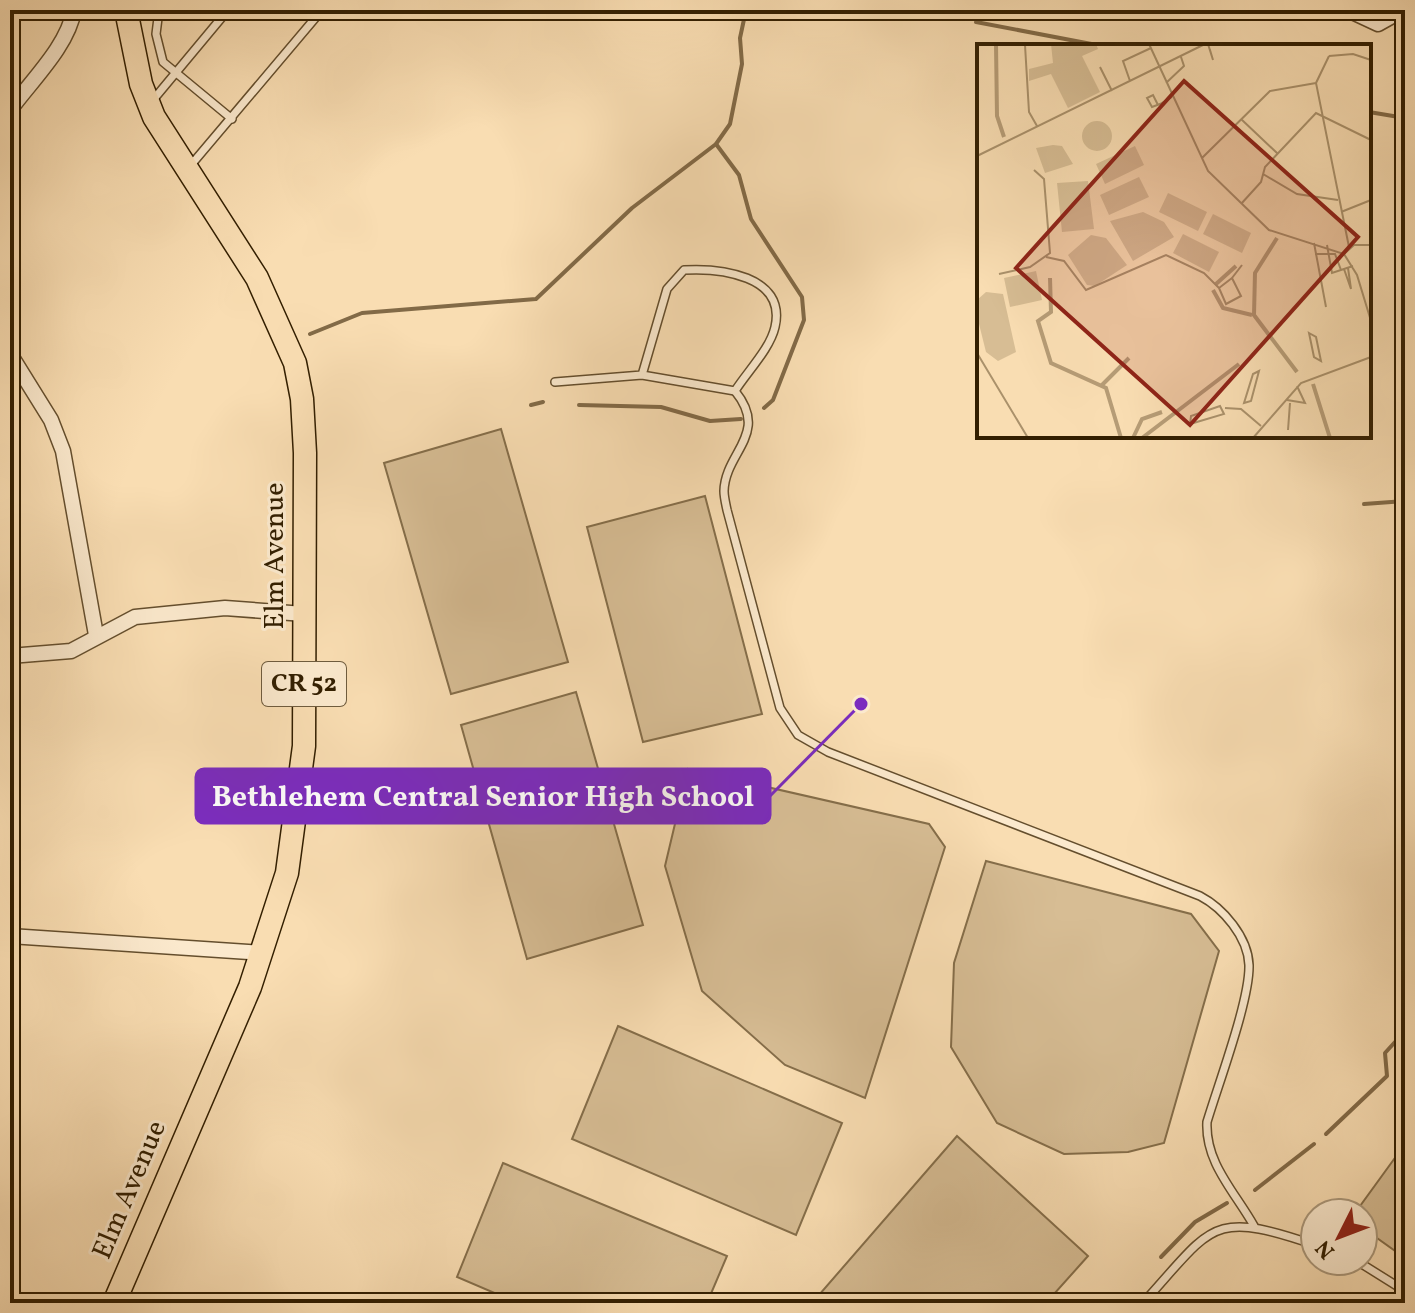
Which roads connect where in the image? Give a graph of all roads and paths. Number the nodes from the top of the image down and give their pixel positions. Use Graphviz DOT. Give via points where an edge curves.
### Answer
graph roads {
  1 [pos="74,10"];
  2 [pos="126,10"];
  3 [pos="159,10"];
  4 [pos="228,10"];
  5 [pos="322,10"];
  6 [pos="1348,10"];
  7 [pos="1403,10"];
  8 [pos="176,73"];
  9 [pos="149,105"];
  10 [pos="10,110"];
  11 [pos="232,119"];
  12 [pos="187,170"];
  13 [pos="10,354"];
  14 [pos="642,375"];
  15 [pos="555,382"];
  16 [pos="735,391"];
  17 [pos="304,614"];
  18 [pos="96,635"];
  19 [pos="10,656"];
  20 [pos="10,936"];
  21 [pos="262,953"];
  22 [pos="1254,1226"];
  23 [pos="1299,1240"];
  24 [pos="1379,1275"];
  25 [pos="1405,1291"];
  26 [pos="114,1303"];
  27 [pos="1143,1303"];
  1 -- 10 [label="street" via="53,53"];
  2 -- 9 [label="main road, Elm Avenue / CR 52"];
  3 -- 8 [label="lane" via="156,34 163,62"];
  4 -- 8 [label="lane"];
  5 -- 11 [label="lane"];
  6 -- 7 [label="street" via="1378,24"];
  8 -- 9 [label="lane"];
  8 -- 11 [label="lane"];
  9 -- 12 [label="main road, Elm Avenue / CR 52"];
  11 -- 12 [label="lane"];
  12 -- 17 [label="main road, Elm Avenue / CR 52" via="257,278 295,363 305,453"];
  13 -- 18 [label="street" via="51,420 63,451"];
  14 -- 15 [label="lane"];
  14 -- 16 [label="lane"];
  14 -- 16 [label="lane" via="667,289 684,270 709,268 762,285 776,303 775,327"];
  16 -- 22 [label="lane" via="747,406 747,427 724,490 727,510 780,708 798,735 828,752 1200,896 1225,914 1240,937 1249,964 1206,1140"];
  17 -- 18 [label="street" via="225,608 150,615"];
  17 -- 21 [label="main road, Elm Avenue / CR 52" via="304,746 287,873"];
  18 -- 19 [label="street" via="60,654"];
  20 -- 21 [label="street"];
  21 -- 26 [label="main road, Elm Avenue / CR 52"];
  22 -- 23 [label="lane"];
  22 -- 27 [label="lane" via="1236,1224 1203,1238"];
  24 -- 25 [label="lane"];
}
